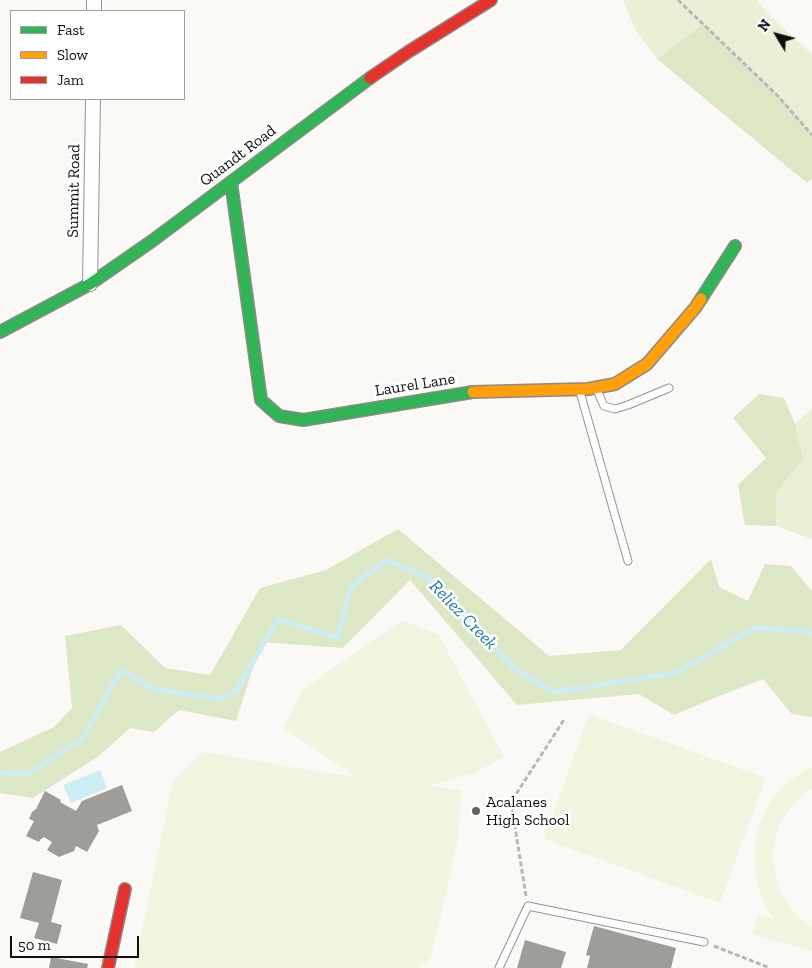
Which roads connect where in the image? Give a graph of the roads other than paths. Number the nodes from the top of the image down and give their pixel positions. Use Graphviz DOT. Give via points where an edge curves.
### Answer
graph roads {
  1 [pos="491,0"];
  2 [pos="93,100"];
  3 [pos="231,182"];
  4 [pos="735,246"];
  5 [pos="90,284"];
  6 [pos="0,332"];
  7 [pos="596,387"];
  8 [pos="669,388"];
  9 [pos="580,389"];
  10 [pos="628,561"];
  11 [pos="125,889"];
  12 [pos="704,942"];
  13 [pos="108,968"];
  14 [pos="499,968"];
  1 -- 3 [label="street, Quandt Road" via="368,79"];
  2 -- 5 [label="street, Summit Road"];
  3 -- 5 [label="street, Quandt Road"];
  3 -- 9 [label="street, Laurel Lane" via="261,400 279,416 303,420 473,392"];
  4 -- 7 [label="street, Laurel Lane" via="695,308 647,364 615,384"];
  5 -- 6 [label="street, Quandt Road"];
  7 -- 8 [label="lane" via="604,406 615,409"];
  7 -- 9 [label="street, Laurel Lane"];
  9 -- 10 [label="lane"];
  11 -- 13 [label="street"];
  12 -- 14 [label="lane" via="528,906"];
}
